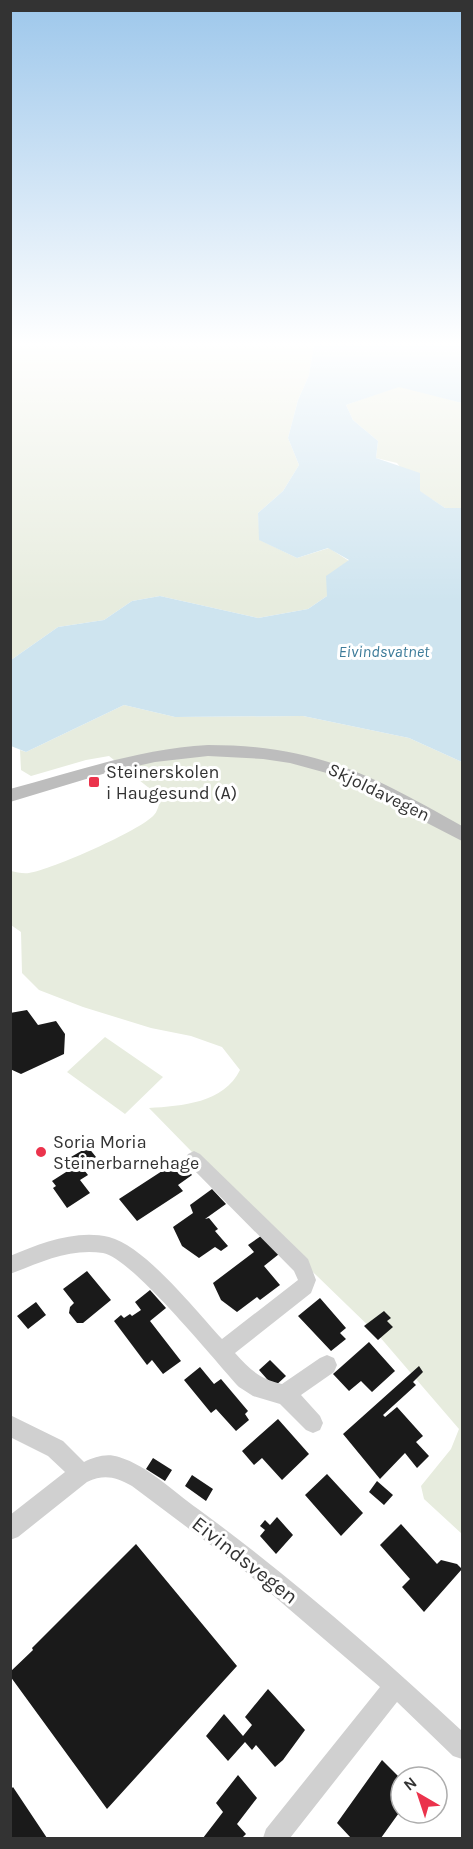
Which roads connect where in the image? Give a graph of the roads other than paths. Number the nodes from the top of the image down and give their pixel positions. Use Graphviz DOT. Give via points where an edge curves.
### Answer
graph roads {
  1 [pos="10,796"];
  2 [pos="462,834"];
  3 [pos="194,1159"];
  4 [pos="10,1265"];
  5 [pos="221,1352"];
  6 [pos="327,1365"];
  7 [pos="284,1395"];
  8 [pos="313,1423"];
  9 [pos="10,1425"];
  10 [pos="80,1474"];
  11 [pos="10,1529"];
  12 [pos="396,1685"];
  13 [pos="462,1747"];
  14 [pos="275,1839"];
  1 -- 2 [label="main road, Skjoldavegen" via="161,755 255,753 295,758 341,771"];
  3 -- 5 [label="street" via="301,1265 307,1280 304,1287"];
  4 -- 5 [label="street" via="71,1244 108,1245 143,1267"];
  5 -- 7 [label="street" via="246,1380 260,1389"];
  6 -- 7 [label="street"];
  7 -- 8 [label="street"];
  9 -- 10 [label="street" via="61,1453"];
  10 -- 11 [label="street, Eivindsvegen"];
  10 -- 12 [label="street, Eivindsvegen" via="100,1466 117,1467 139,1479 248,1559"];
  12 -- 13 [label="street, Eivindsvegen"];
  12 -- 14 [label="street"];
}
